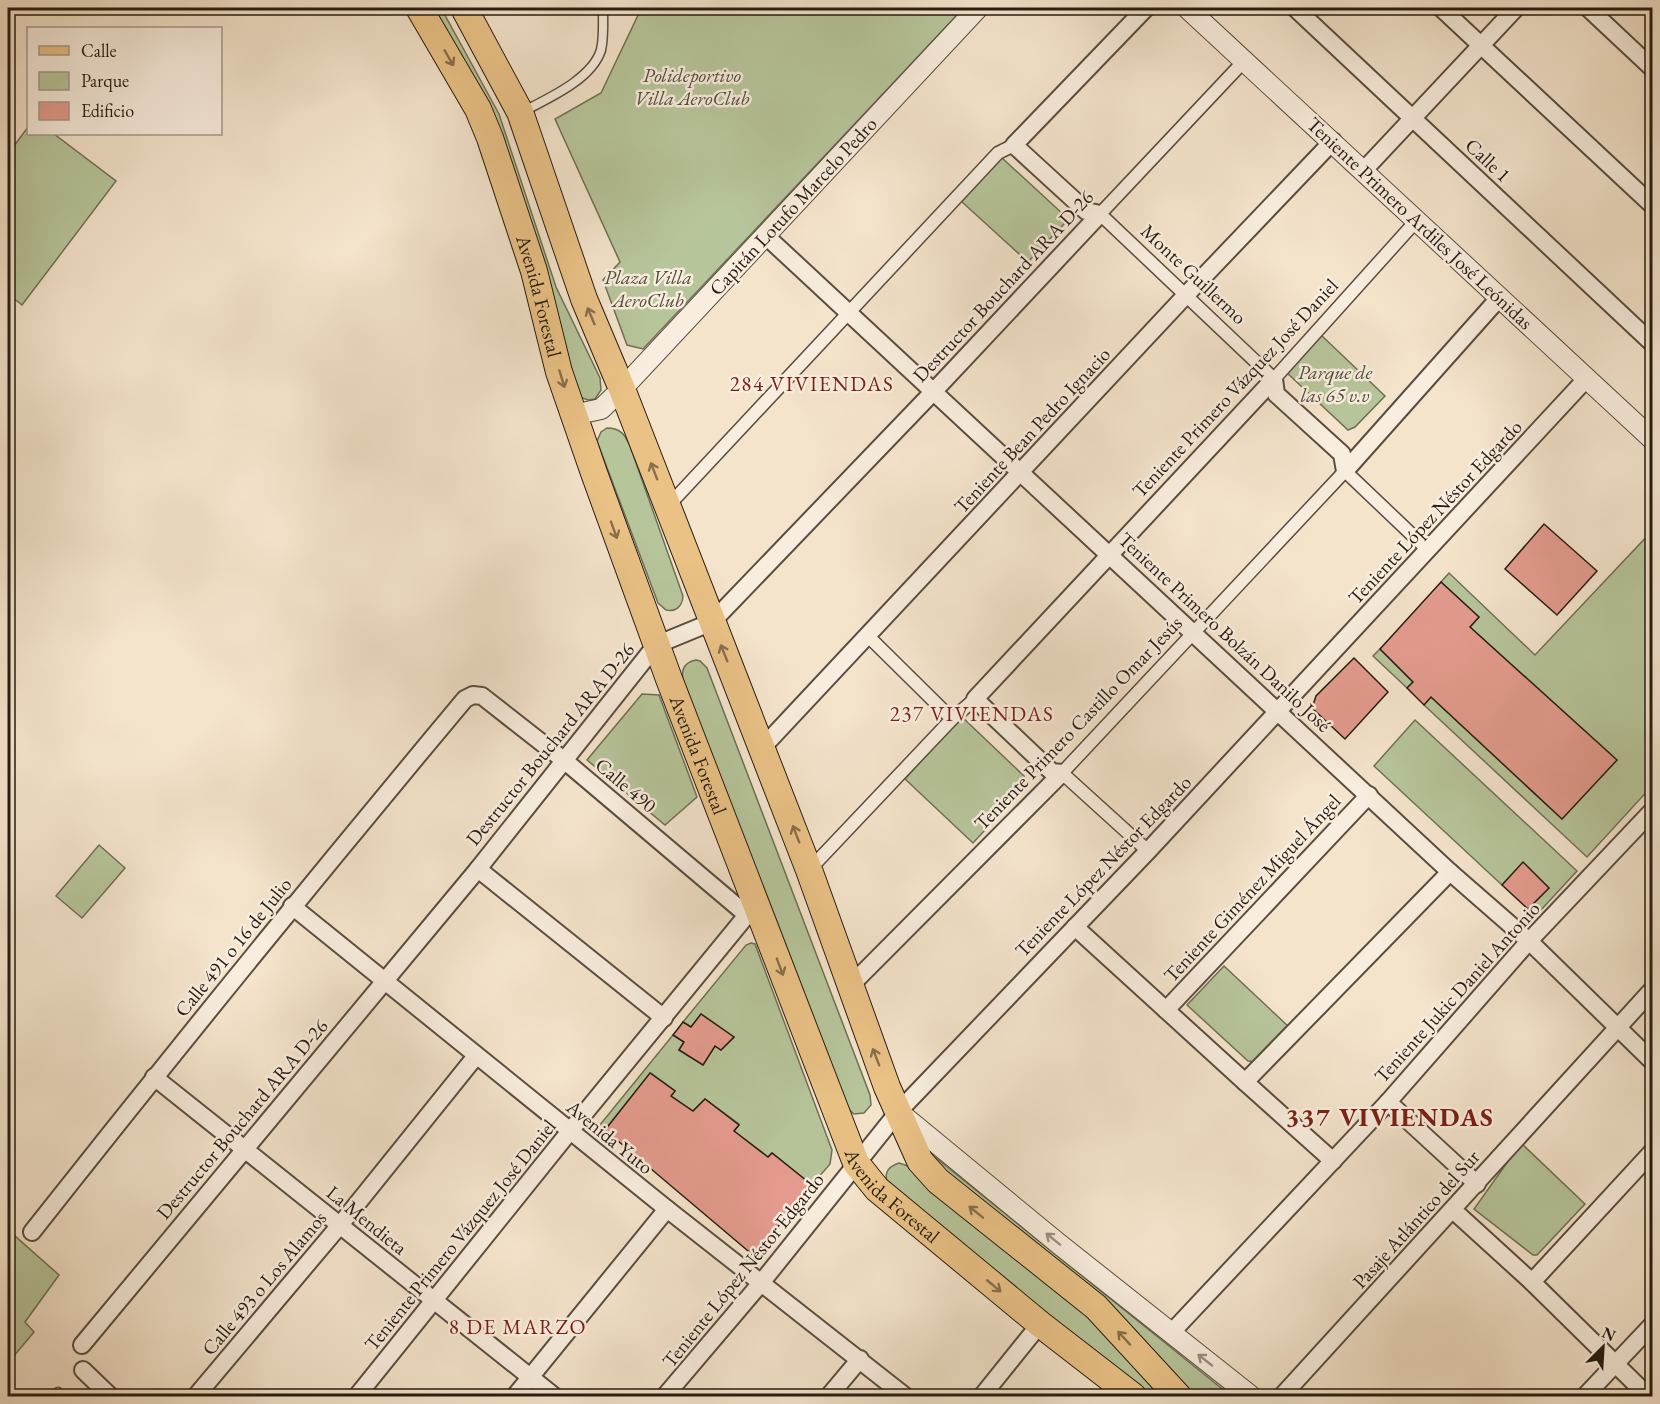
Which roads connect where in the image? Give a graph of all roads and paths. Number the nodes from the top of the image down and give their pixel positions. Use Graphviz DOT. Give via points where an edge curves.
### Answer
graph roads {
  1 [pos="419,8"];
  2 [pos="464,8"];
  3 [pos="603,8"];
  4 [pos="978,8"];
  5 [pos="1146,8"];
  6 [pos="1187,8"];
  7 [pos="1295,8"];
  8 [pos="1441,8"];
  9 [pos="1516,8"];
  10 [pos="1588,8"];
  11 [pos="1481,45"];
  12 [pos="1245,60"];
  13 [pos="1653,68"];
  14 [pos="520,112"];
  15 [pos="1413,118"];
  16 [pos="1333,141"];
  17 [pos="1014,145"];
  18 [pos="1364,170"];
  19 [pos="1653,205"];
  20 [pos="1100,214"];
  21 [pos="1417,220"];
  22 [pos="766,236"];
  23 [pos="1186,295"];
  24 [pos="1500,297"];
  25 [pos="849,313"];
  26 [pos="1653,343"];
  27 [pos="1587,378"];
  28 [pos="1274,379"];
  29 [pos="622,389"];
  30 [pos="934,391"];
  31 [pos="573,416"];
  32 [pos="1653,440"];
  33 [pos="1345,471"];
  34 [pos="1022,472"];
  35 [pos="668,506"];
  36 [pos="1428,550"];
  37 [pos="1111,555"];
  38 [pos="712,622"];
  39 [pos="1194,632"];
  40 [pos="868,636"];
  41 [pos="656,645"];
  42 [pos="473,695"];
  43 [pos="975,699"];
  44 [pos="1279,711"];
  45 [pos="952,719"];
  46 [pos="762,748"];
  47 [pos="565,761"];
  48 [pos="1062,773"];
  49 [pos="1369,795"];
  50 [pos="1653,811"];
  51 [pos="1148,851"];
  52 [pos="478,869"];
  53 [pos="809,870"];
  54 [pos="1450,872"];
  55 [pos="292,906"];
  56 [pos="753,914"];
  57 [pos="1075,927"];
  58 [pos="1529,941"];
  59 [pos="384,981"];
  60 [pos="850,986"];
  61 [pos="1653,990"];
  62 [pos="1166,1010"];
  63 [pos="664,1018"];
  64 [pos="1617,1028"];
  65 [pos="476,1056"];
  66 [pos="1653,1061"];
  67 [pos="154,1077"];
  68 [pos="1245,1082"];
  69 [pos="1388,1102"];
  70 [pos="898,1112"];
  71 [pos="570,1131"];
  72 [pos="243,1149"];
  73 [pos="1653,1152"];
  74 [pos="1333,1161"];
  75 [pos="856,1163"];
  76 [pos="1477,1184"];
  77 [pos="667,1209"];
  78 [pos="1453,1210"];
  79 [pos="340,1225"];
  80 [pos="32,1232"];
  81 [pos="1532,1282"];
  82 [pos="761,1283"];
  83 [pos="434,1301"];
  84 [pos="1040,1324"];
  85 [pos="1653,1325"];
  86 [pos="1171,1334"];
  87 [pos="81,1345"];
  88 [pos="860,1359"];
  89 [pos="1614,1365"];
  90 [pos="83,1370"];
  91 [pos="531,1378"];
  92 [pos="110,1396"];
  93 [pos="196,1396"];
  94 [pos="357,1396"];
  95 [pos="515,1396"];
  96 [pos="554,1396"];
  97 [pos="665,1396"];
  98 [pos="829,1396"];
  99 [pos="905,1396"];
  100 [pos="981,1396"];
  101 [pos="1133,1396"];
  102 [pos="1178,1396"];
  103 [pos="1251,1396"];
  104 [pos="1282,1396"];
  105 [pos="1585,1396"];
  106 [pos="1648,1396"];
  1 -- 31 [label="main road, Avenida Forestal, one-way" via="478,109 490,138 534,271"];
  2 -- 14 [label="main road, Avenida Forestal"];
  3 -- 14 [label="lane" via="600,52 590,69 559,93"];
  4 -- 22 [label="street, Capitán Lotufo Marcelo Pedro"];
  5 -- 17 [label="street"];
  6 -- 12 [label="street, Teniente Primero Ardiles José Leónidas"];
  7 -- 15 [label="street, Calle 1"];
  8 -- 11 [label="street"];
  9 -- 11 [label="street"];
  10 -- 13 [label="street"];
  11 -- 15 [label="street"];
  11 -- 19 [label="street"];
  12 -- 16 [label="street, Teniente Primero Ardiles José Leónidas"];
  12 -- 20 [label="street, Destructor Bouchard ARA D-26"];
  29 -- 14 [label="main road, Avenida Forestal, one-way" via="584,299"];
  15 -- 18 [label="street"];
  15 -- 26 [label="street, Calle 1"];
  16 -- 18 [label="street, Teniente Primero Ardiles José Leónidas"];
  16 -- 23 [label="street, Teniente Bean Pedro Ignacio"];
  17 -- 20 [label="street, Monte Guillermo" via="1086,211"];
  17 -- 25 [label="street" via="999,153"];
  18 -- 21 [label="street, Teniente Primero Ardiles José Leónidas"];
  20 -- 23 [label="street, Monte Guillermo"];
  20 -- 30 [label="street, Destructor Bouchard ARA D-26"];
  21 -- 24 [label="street, Teniente Primero Ardiles José Leónidas"];
  21 -- 28 [label="street, Teniente Primero Vázquez José Daniel"];
  22 -- 25 [label="street, Teniente Primero Bolzán Danilo José"];
  22 -- 29 [label="street, Capitán Lotufo Marcelo Pedro"];
  23 -- 28 [label="street, Monte Guillermo"];
  23 -- 34 [label="street, Teniente Bean Pedro Ignacio"];
  24 -- 27 [label="street, Teniente Primero Ardiles José Leónidas"];
  24 -- 33 [label="street, Teniente Primero Castillo Omar Jesús"];
  25 -- 30 [label="street, Teniente Primero Bolzán Danilo José"];
  25 -- 35 [label="street"];
  27 -- 32 [label="street, Teniente Primero Ardiles José Leónidas"];
  27 -- 36 [label="street, Teniente López Néstor Edgardo"];
  28 -- 33 [label="street, Monte Guillermo" via="1276,394 1342,454"];
  28 -- 37 [label="street, Teniente Primero Vázquez José Daniel"];
  29 -- 31 [label="street, Capitán Lotufo Marcelo Pedro" via="602,409"];
  35 -- 29 [label="main road, Avenida Forestal, one-way"];
  30 -- 34 [label="street, Teniente Primero Bolzán Danilo José"];
  30 -- 38 [label="street, Destructor Bouchard ARA D-26"];
  31 -- 41 [label="main road, Avenida Forestal, one-way"];
  33 -- 36 [label="street, Monte Guillermo"];
  33 -- 39 [label="street, Teniente Primero Castillo Omar Jesús"];
  34 -- 37 [label="street, Teniente Primero Bolzán Danilo José"];
  34 -- 40 [label="street, Teniente Bean Pedro Ignacio"];
  35 -- 38 [label="main road, Avenida Forestal"];
  36 -- 44 [label="street, Teniente López Néstor Edgardo"];
  37 -- 39 [label="street, Teniente Primero Bolzán Danilo José"];
  37 -- 43 [label="street, Teniente Primero Vázquez José Daniel"];
  38 -- 41 [label="street, Destructor Bouchard ARA D-26"];
  46 -- 38 [label="main road, Avenida Forestal, one-way"];
  39 -- 44 [label="street, Teniente Primero Bolzán Danilo José"];
  39 -- 48 [label="street, Teniente Primero Castillo Omar Jesús"];
  40 -- 45 [label="street"];
  40 -- 46 [label="street, Teniente Bean Pedro Ignacio"];
  41 -- 47 [label="street, Destructor Bouchard ARA D-26"];
  41 -- 56 [label="main road, Avenida Forestal"];
  42 -- 47 [label="street, Calle 490" via="482,696"];
  42 -- 55 [label="street, Calle 491 o 16 de Julio" via="465,699"];
  43 -- 45 [label="street, Teniente Primero Vázquez José Daniel"];
  43 -- 48 [label="street" via="1052,772"];
  44 -- 49 [label="street, Teniente Primero Bolzán Danilo José"];
  44 -- 51 [label="street, Teniente López Néstor Edgardo"];
  45 -- 53 [label="street, Teniente Primero Vázquez José Daniel"];
  53 -- 46 [label="main road, Avenida Forestal, one-way"];
  47 -- 52 [label="street, Destructor Bouchard ARA D-26"];
  47 -- 56 [label="street, Calle 490"];
  48 -- 51 [label="street"];
  48 -- 60 [label="street, Teniente Primero Castillo Omar Jesús"];
  49 -- 54 [label="street, Teniente Primero Bolzán Danilo José"];
  49 -- 62 [label="street, Teniente Giménez Miguel Ángel"];
  50 -- 58 [label="street, Teniente Jukic Daniel Antonio"];
  51 -- 57 [label="street, Teniente López Néstor Edgardo"];
  52 -- 59 [label="street, Destructor Bouchard ARA D-26"];
  52 -- 63 [label="street"];
  53 -- 60 [label="main road, Avenida Forestal"];
  54 -- 58 [label="street, Teniente Primero Bolzán Danilo José"];
  54 -- 68 [label="street"];
  55 -- 59 [label="street, Avenida Yuto"];
  55 -- 67 [label="street, Calle 491 o 16 de Julio"];
  56 -- 63 [label="street, Teniente Primero Vázquez José Daniel"];
  56 -- 75 [label="main road, Avenida Forestal, one-way"];
  57 -- 62 [label="street"];
  57 -- 70 [label="street, Teniente López Néstor Edgardo"];
  58 -- 64 [label="street, Teniente Primero Bolzán Danilo José"];
  58 -- 69 [label="street, Teniente Jukic Daniel Antonio"];
  59 -- 65 [label="street, Avenida Yuto"];
  59 -- 72 [label="street, Destructor Bouchard ARA D-26"];
  70 -- 60 [label="main road, Avenida Forestal, one-way"];
  61 -- 64 [label="street, Pasaje Atlántico del Sur"];
  62 -- 68 [label="street"];
  63 -- 71 [label="street, Teniente Primero Vázquez José Daniel"];
  64 -- 66 [label="street, Teniente Primero Bolzán Danilo José"];
  64 -- 76 [label="street, Pasaje Atlántico del Sur"];
  65 -- 71 [label="street, Avenida Yuto"];
  65 -- 79 [label="street, Calle 493 o Los Alamos"];
  67 -- 72 [label="street, La Mendieta"];
  67 -- 80 [label="street, Calle 491 o 16 de Julio"];
  68 -- 74 [label="street"];
  69 -- 74 [label="street, Teniente Jukic Daniel Antonio"];
  69 -- 76 [label="street"];
  70 -- 75 [label="street, Teniente López Néstor Edgardo"];
  86 -- 70 [label="street, one-way"];
  102 -- 70 [label="main road, Avenida Forestal, one-way" via="1096,1307 938,1181 920,1161"];
  71 -- 77 [label="street, Avenida Yuto"];
  71 -- 83 [label="street, Teniente Primero Vázquez José Daniel"];
  72 -- 79 [label="street, La Mendieta"];
  72 -- 87 [label="street, Destructor Bouchard ARA D-26"];
  73 -- 81 [label="street"];
  74 -- 86 [label="street, Teniente Jukic Daniel Antonio"];
  75 -- 82 [label="street, Teniente López Néstor Edgardo"];
  75 -- 84 [label="main road, Avenida Forestal, one-way" via="877,1189"];
  76 -- 78 [label="street, Pasaje Atlántico del Sur"];
  77 -- 82 [label="street, Avenida Yuto"];
  77 -- 91 [label="street"];
  78 -- 81 [label="street"];
  78 -- 104 [label="street, Pasaje Atlántico del Sur"];
  79 -- 83 [label="street, La Mendieta"];
  79 -- 93 [label="street, Calle 493 o Los Alamos"];
  81 -- 89 [label="street"];
  82 -- 88 [label="street, Avenida Yuto"];
  82 -- 97 [label="street, Teniente López Néstor Edgardo"];
  83 -- 91 [label="street, La Mendieta"];
  83 -- 94 [label="street, Teniente Primero Vázquez José Daniel"];
  84 -- 100 [label="street"];
  84 -- 101 [label="main road, Avenida Forestal"];
  85 -- 89 [label="street"];
  103 -- 86 [label="street, one-way"];
  88 -- 98 [label="street"];
  88 -- 99 [label="street, Avenida Yuto"];
  89 -- 105 [label="street"];
  89 -- 106 [label="street"];
  90 -- 92 [label="street"];
  91 -- 95 [label="street"];
  91 -- 96 [label="street, La Mendieta"];
}
